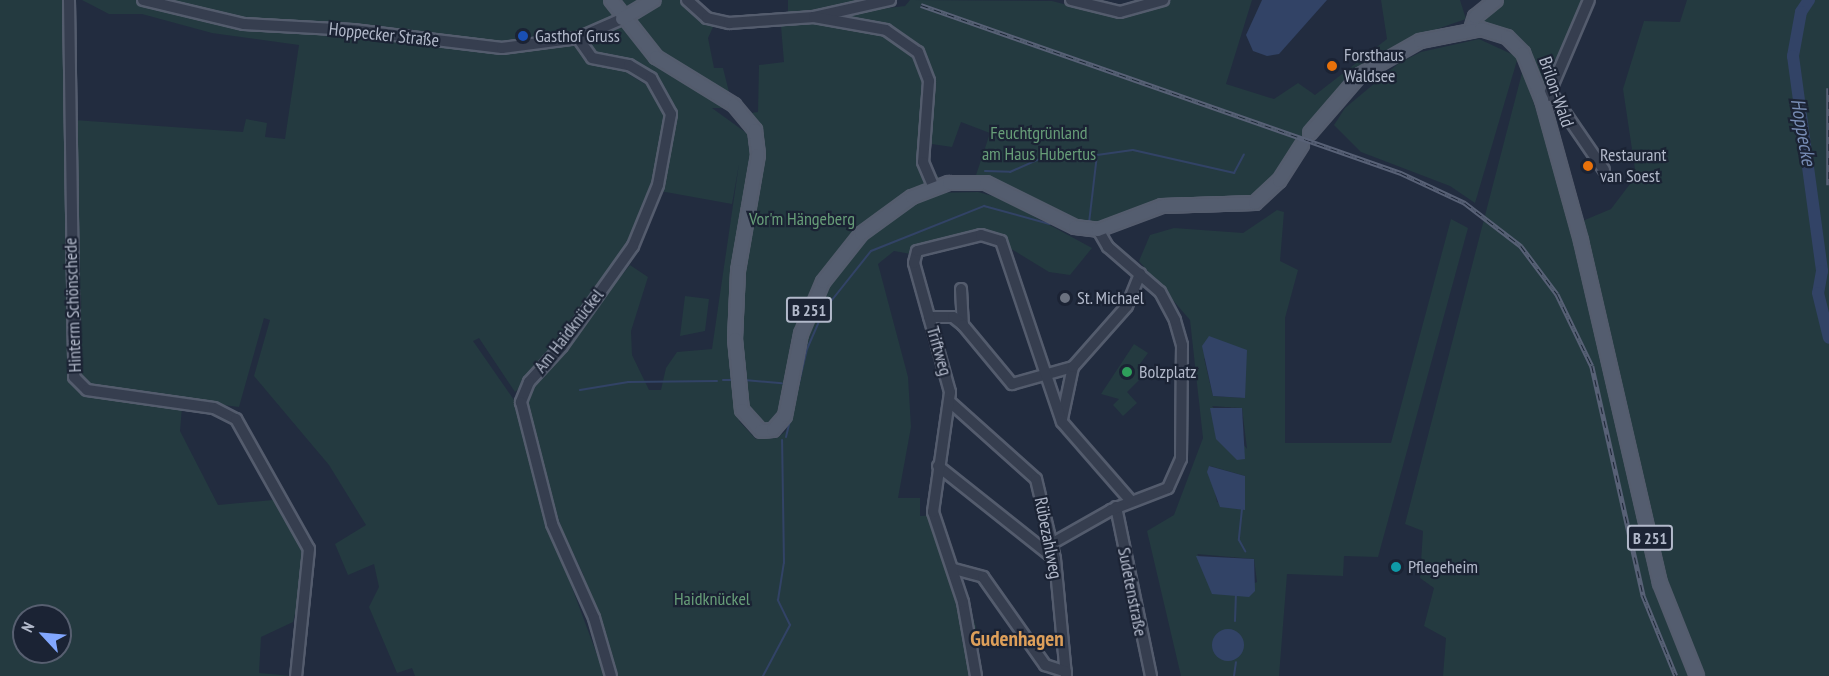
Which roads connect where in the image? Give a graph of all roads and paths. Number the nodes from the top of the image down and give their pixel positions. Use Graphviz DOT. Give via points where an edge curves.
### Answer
graph roads {
  1 [pos="69,0"];
  2 [pos="143,0"];
  3 [pos="611,0"];
  4 [pos="654,0"];
  5 [pos="687,0"];
  6 [pos="890,0"];
  7 [pos="1071,0"];
  8 [pos="1163,0"];
  9 [pos="1496,0"];
  10 [pos="1589,0"];
  11 [pos="814,17"];
  12 [pos="622,18"];
  13 [pos="1471,29"];
  14 [pos="578,38"];
  15 [pos="1310,133"];
  16 [pos="1302,145"];
  17 [pos="1604,170"];
  18 [pos="934,188"];
  19 [pos="1098,230"];
  20 [pos="1140,273"];
  21 [pos="961,289"];
  22 [pos="929,317"];
  23 [pos="963,325"];
  24 [pos="1073,367"];
  25 [pos="1043,377"];
  26 [pos="950,402"];
  27 [pos="1062,422"];
  28 [pos="938,465"];
  29 [pos="1131,501"];
  30 [pos="1116,507"];
  31 [pos="1051,544"];
  32 [pos="1054,559"];
  33 [pos="954,569"];
  34 [pos="1066,674"];
  35 [pos="296,676"];
  36 [pos="610,676"];
  37 [pos="976,676"];
  38 [pos="1151,676"];
  39 [pos="1697,676"];
  1 -- 35 [label="street, Hinterm Schönschede" via="74,377 87,390 214,408 236,419 309,549"];
  2 -- 14 [label="street, Hoppecker Straße" via="243,24 353,30 494,48"];
  3 -- 12 [label="main road, B 251"];
  4 -- 12 [label="main road"];
  5 -- 11 [label="street" via="703,16 725,23"];
  6 -- 11 [label="street"];
  7 -- 8 [label="street" via="1120,12"];
  9 -- 13 [label="main road" via="1475,17"];
  10 -- 17 [label="street" via="1550,95"];
  11 -- 18 [label="street" via="886,30 918,52 930,81 923,162"];
  12 -- 14 [label="street, Hoppecker Straße"];
  12 -- 18 [label="main road, B 251" via="656,57 734,105 755,130 758,155 738,272 735,339 740,400 758,430 773,430 785,416 807,315 837,261 886,213"];
  13 -- 15 [label="main road, Brilon-Wald / B 251" via="1420,41 1384,58 1344,90"];
  13 -- 39 [label="main road, Brilon-Wald / B 251" via="1507,38 1532,69 1617,395 1660,583"];
  14 -- 36 [label="street, Am Haidknückel" via="592,58 629,65 651,78 670,114 658,185 636,239 562,346 529,382 521,402 552,524 594,618"];
  16 -- 19 [label="main road" via="1279,181 1255,203 1162,206"];
  18 -- 19 [label="main road, B 251" via="987,183 1075,228"];
  19 -- 20 [label="street" via="1108,247"];
  20 -- 24 [label="street" via="1127,306"];
  20 -- 29 [label="street" via="1165,299 1180,334 1182,454 1170,486"];
  21 -- 23 [label="street"];
  22 -- 23 [label="street" via="952,317"];
  22 -- 25 [label="street, Triftweg" via="914,263 917,251 981,236 996,238 1005,248"];
  22 -- 26 [label="street, Triftweg"];
  23 -- 25 [label="street" via="1009,383"];
  24 -- 25 [label="street"];
  24 -- 27 [label="street"];
  25 -- 27 [label="street"];
  26 -- 28 [label="street, Triftweg"];
  26 -- 31 [label="street, Rübezahlweg" via="1036,479"];
  27 -- 29 [label="street"];
  28 -- 32 [label="street"];
  28 -- 33 [label="street, Triftweg" via="933,512"];
  29 -- 30 [label="street"];
  30 -- 31 [label="street"];
  30 -- 38 [label="street, Sudetenstraße"];
  31 -- 32 [label="street, Rübezahlweg"];
  32 -- 34 [label="street, Rübezahlweg"];
  33 -- 34 [label="street" via="983,576 1045,665"];
  33 -- 37 [label="street, Triftweg"];
}
